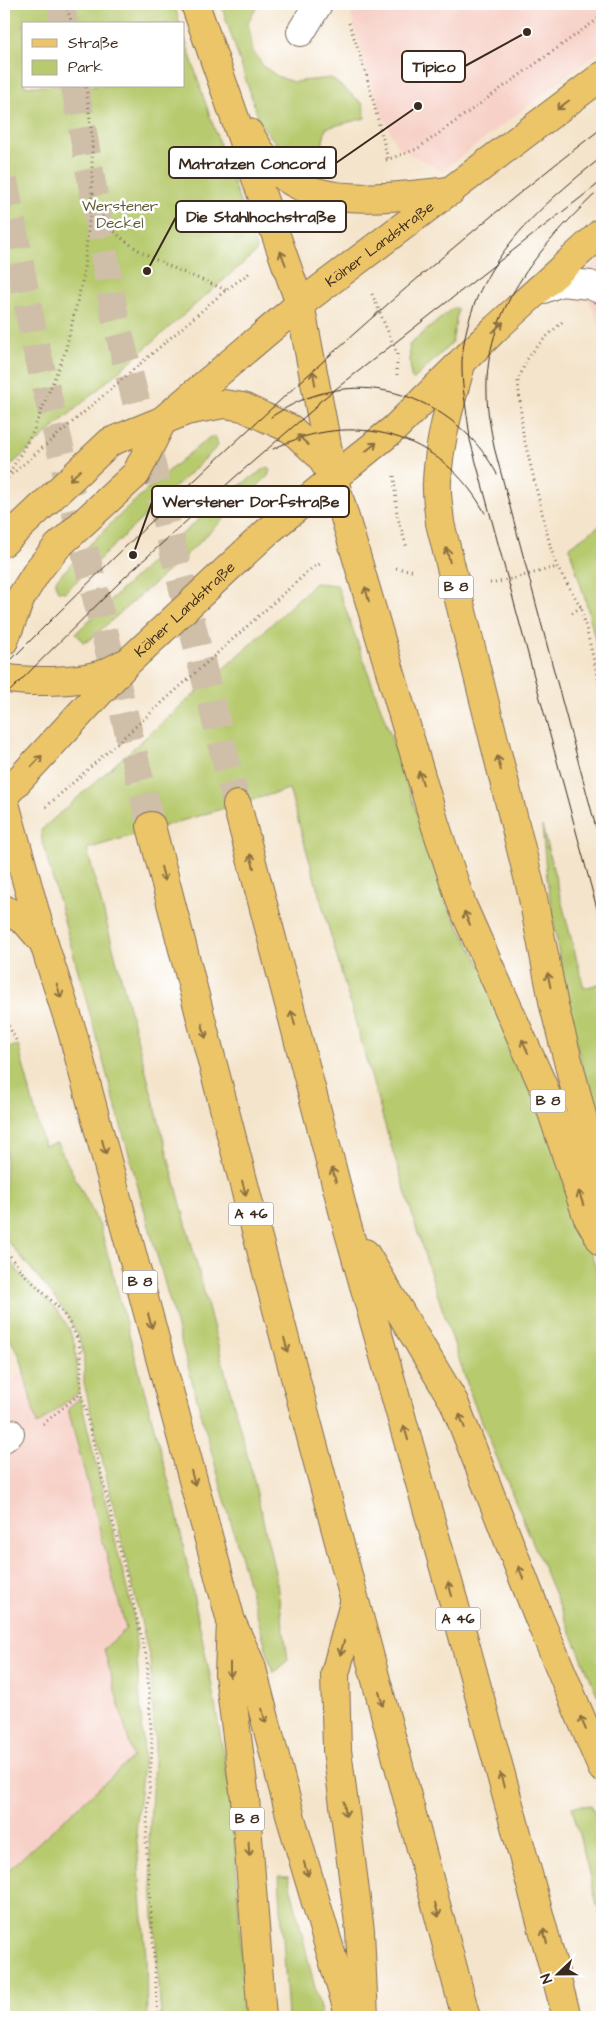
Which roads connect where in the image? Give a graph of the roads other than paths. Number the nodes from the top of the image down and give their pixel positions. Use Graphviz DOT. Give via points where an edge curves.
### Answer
graph roads {
  1 [pos="195,4"];
  2 [pos="318,4"];
  3 [pos="301,32"];
  4 [pos="602,76"];
  5 [pos="229,103"];
  6 [pos="451,191"];
  7 [pos="602,232"];
  8 [pos="602,290"];
  9 [pos="538,291"];
  10 [pos="300,304"];
  11 [pos="462,361"];
  12 [pos="163,420"];
  13 [pos="333,477"];
  14 [pos="4,542"];
  15 [pos="4,641"];
  16 [pos="127,663"];
  17 [pos="4,678"];
  18 [pos="4,796"];
  19 [pos="4,800"];
  20 [pos="237,805"];
  21 [pos="151,826"];
  22 [pos="4,909"];
  23 [pos="44,944"];
  24 [pos="602,1194"];
  25 [pos="346,1222"];
  26 [pos="602,1242"];
  27 [pos="355,1601"];
  28 [pos="231,1621"];
  29 [pos="602,1768"];
  30 [pos="262,2017"];
  31 [pos="350,2017"];
  32 [pos="364,2017"];
  33 [pos="466,2017"];
  34 [pos="567,2017"];
  1 -- 5 [label="main road"];
  2 -- 3 [label="street"];
  4 -- 6 [label="main road, Kölner Landstraße, one-way"];
  5 -- 6 [label="main road" via="263,156 278,173 316,192 369,199"];
  10 -- 5 [label="main road, one-way"];
  6 -- 10 [label="main road, Kölner Landstraße"];
  7 -- 9 [label="main road, Kölner Landstraße"];
  8 -- 9 [label="street" via="590,285 561,282"];
  11 -- 9 [label="main road, Kölner Landstraße, one-way"];
  10 -- 12 [label="main road, Kölner Landstraße"];
  13 -- 10 [label="main road, one-way"];
  13 -- 11 [label="main road, Kölner Landstraße, one-way" via="395,428"];
  24 -- 11 [label="main road, B 8, one-way" via="554,1006 532,893 440,523 439,459 446,415"];
  13 -- 12 [label="main road, Kölner Landstraße, one-way" via="320,456 291,429 243,408 224,404 210,406"];
  12 -- 14 [label="main road, Kölner Landstraße, one-way" via="110,442"];
  12 -- 15 [label="main road, Kölner Landstraße" via="136,474 57,547 38,570 21,597"];
  13 -- 16 [label="main road, Kölner Landstraße" via="268,532"];
  26 -- 13 [label="main road, B 8, one-way" via="588,1216 543,1086 462,905"];
  16 -- 17 [label="main road, Kölner Landstraße" via="100,675 79,678 18,681"];
  18 -- 16 [label="main road, Kölner Landstraße, one-way"];
  19 -- 23 [label="main road, B 8"];
  25 -- 20 [label="main road, A 46, one-way"];
  21 -- 27 [label="main road, A 46, one-way" via="254,1228"];
  22 -- 23 [label="main road" via="26,922"];
  23 -- 28 [label="main road, B 8, one-way" via="72,1031"];
  29 -- 25 [label="main road, A 46, one-way" via="454,1402"];
  34 -- 25 [label="main road, A 46, one-way"];
  27 -- 32 [label="main road, one-way" via="335,1674 337,1750 360,1931"];
  27 -- 33 [label="main road, A 46, one-way"];
  28 -- 30 [label="main road, B 8, one-way" via="229,1674 245,1799"];
  28 -- 31 [label="main road, one-way" via="251,1664 292,1822"];
}
